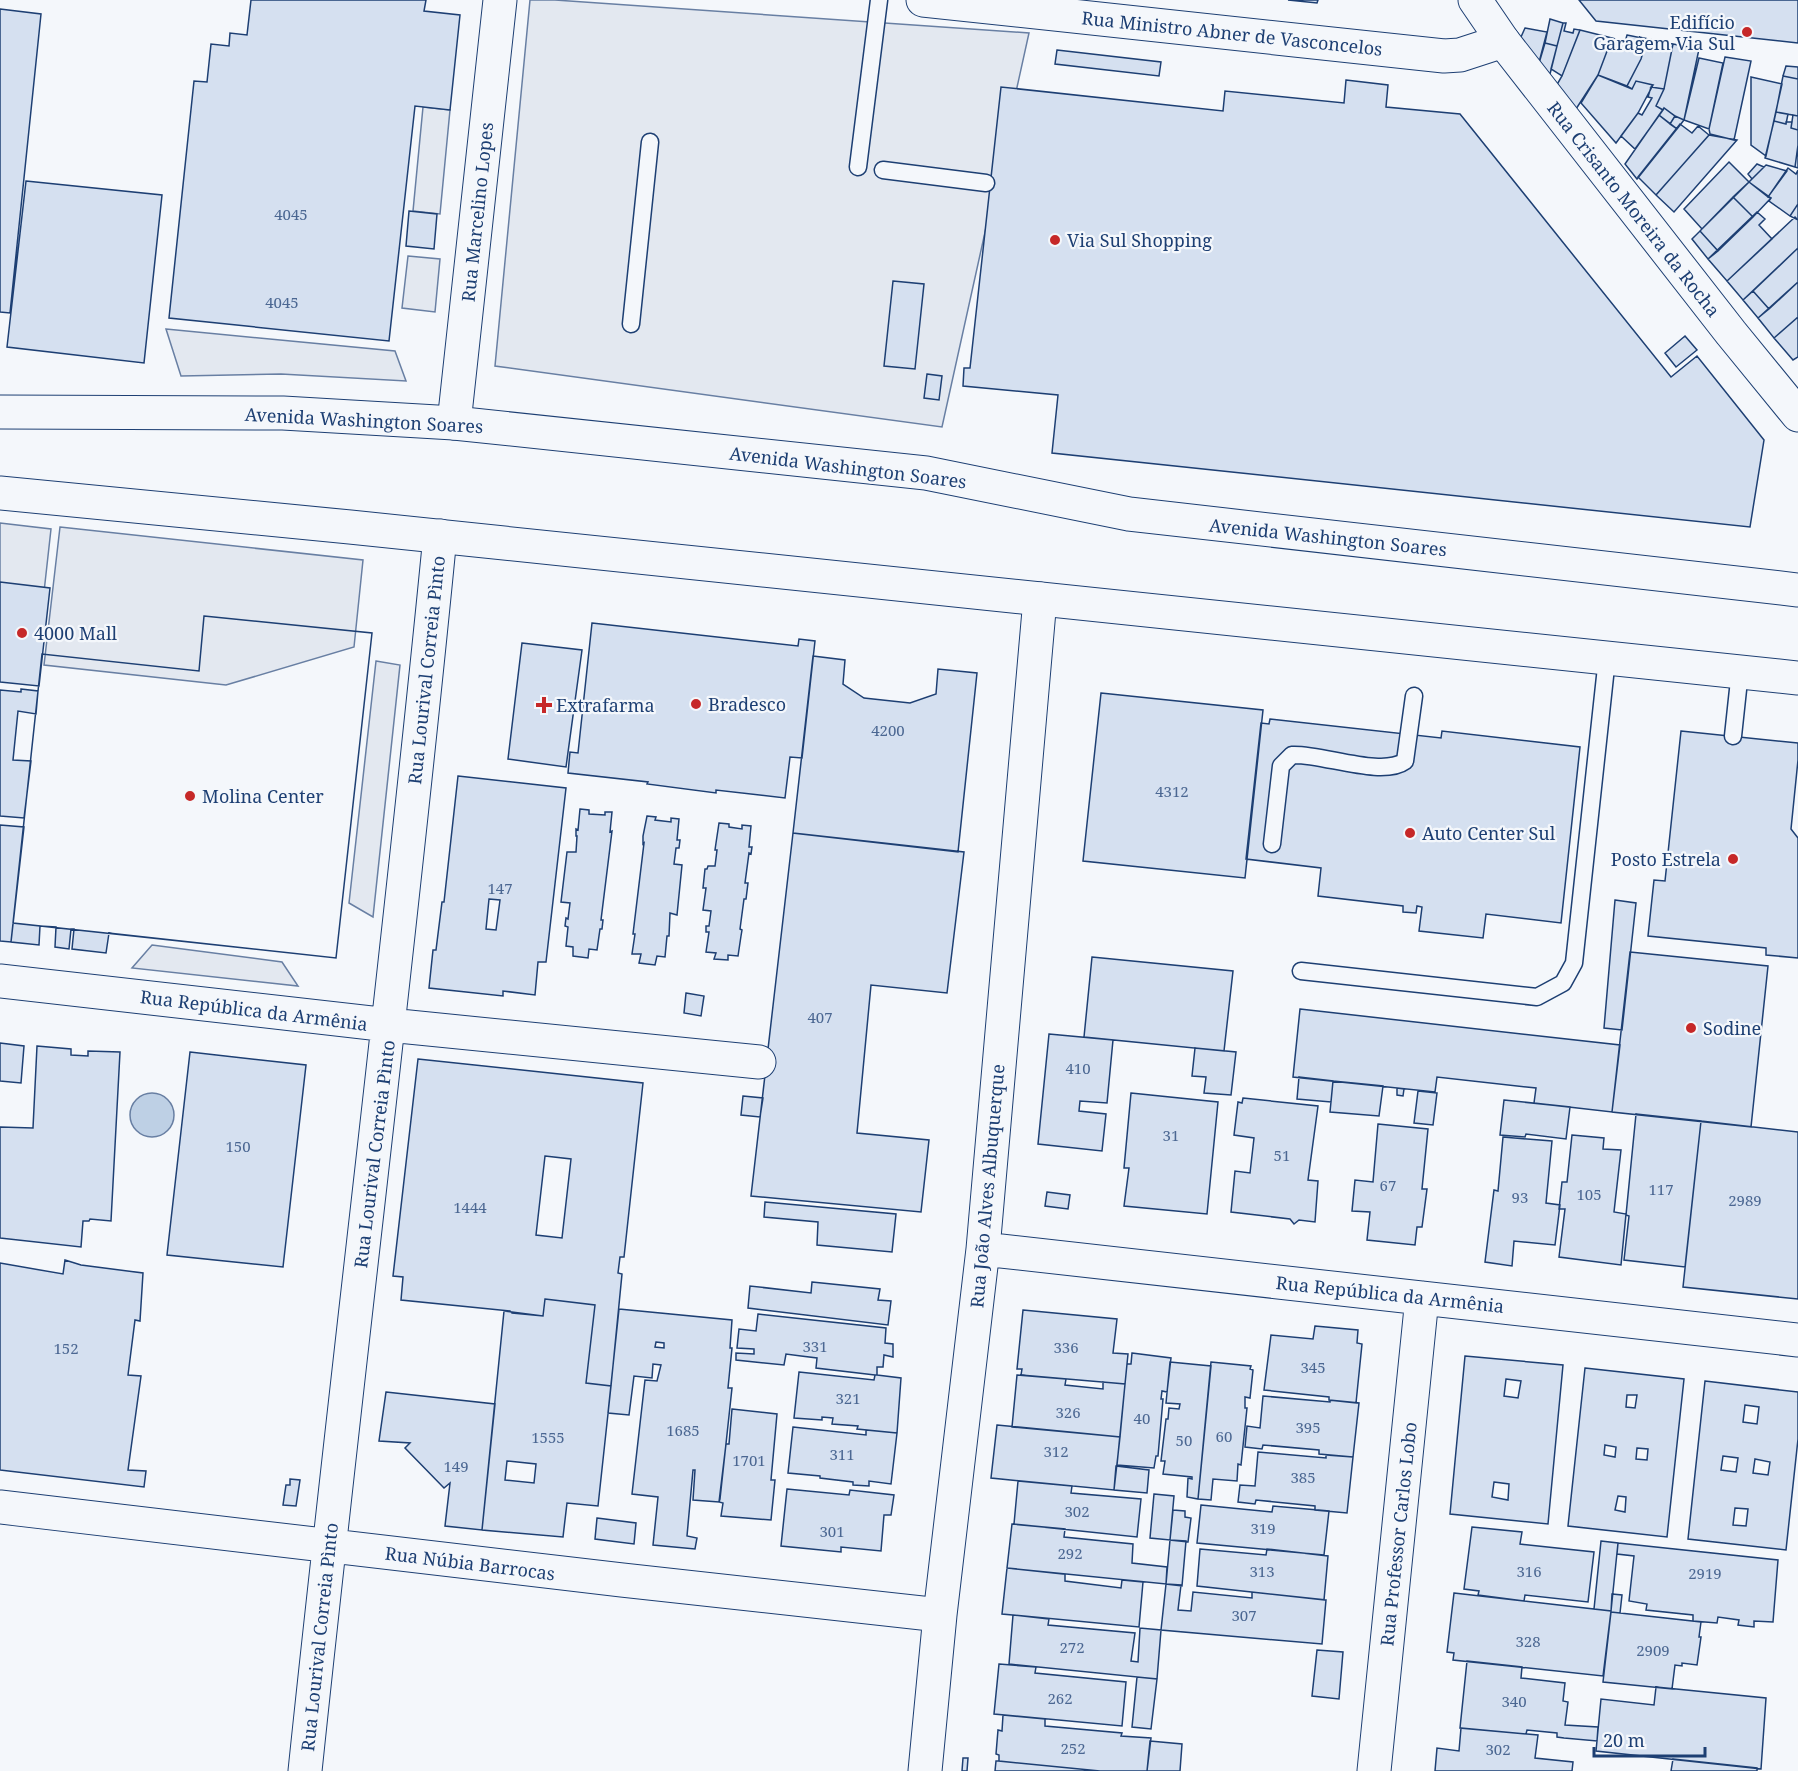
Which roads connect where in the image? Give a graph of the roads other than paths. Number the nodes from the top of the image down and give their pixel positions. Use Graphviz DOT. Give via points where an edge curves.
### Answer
graph roads {
  1 [pos="500,0"];
  2 [pos="879,0"];
  3 [pos="932,0"];
  4 [pos="1475,0"];
  5 [pos="1503,41"];
  6 [pos="650,142"];
  7 [pos="858,167"];
  8 [pos="883,170"];
  9 [pos="986,183"];
  10 [pos="631,324"];
  11 [pos="0,412"];
  12 [pos="1798,415"];
  13 [pos="454,423"];
  14 [pos="0,493"];
  15 [pos="440,536"];
  16 [pos="1798,590"];
  17 [pos="1040,599"];
  18 [pos="1607,657"];
  19 [pos="1740,671"];
  20 [pos="1798,678"];
  21 [pos="1414,696"];
  22 [pos="1733,736"];
  23 [pos="1272,844"];
  24 [pos="1300,971"];
  25 [pos="0,981"];
  26 [pos="389,1025"];
  27 [pos="759,1062"];
  28 [pos="983,1249"];
  29 [pos="1422,1298"];
  30 [pos="1798,1340"];
  31 [pos="0,1507"];
  32 [pos="329,1546"];
  33 [pos="940,1615"];
  34 [pos="305,1771"];
  35 [pos="925,1771"];
  36 [pos="1374,1771"];
  1 -- 13 [label="main road, Rua Marcelino Lopes"];
  2 -- 7 [label="lane"];
  3 -- 5 [label="main road, Rua Ministro Abner de Vasconcelos" via="1444,56"];
  4 -- 5 [label="main road, Rua Crisanto Moreira da Rocha"];
  5 -- 12 [label="main road, Rua Crisanto Moreira da Rocha"];
  6 -- 10 [label="lane"];
  8 -- 9 [label="lane"];
  11 -- 13 [label="main road, Avenida Washington Soares" via="283,413"];
  13 -- 16 [label="main road, Avenida Washington Soares" via="926,473 1129,514"];
  14 -- 15 [label="main road"];
  15 -- 17 [label="main road"];
  15 -- 26 [label="main road, Rua Lourival Correia Pìnto"];
  17 -- 18 [label="main road"];
  17 -- 28 [label="main road, Rua João Alves Albuquerque"];
  18 -- 19 [label="main road"];
  18 -- 24 [label="lane" via="1574,963 1563,983 1537,997"];
  19 -- 20 [label="main road"];
  19 -- 22 [label="lane"];
  21 -- 23 [label="lane" via="1405,761 1399,765 1353,764 1304,754 1292,755 1281,766"];
  25 -- 26 [label="main road, Rua República da Armênia"];
  26 -- 27 [label="main road, Rua República da Armênia"];
  26 -- 32 [label="main road, Rua Lourival Correia Pìnto"];
  28 -- 29 [label="main road, Rua República da Armênia"];
  28 -- 33 [label="main road, Rua João Alves Albuquerque"];
  29 -- 30 [label="main road, Rua República da Armênia"];
  29 -- 36 [label="main road, Rua Professor Carlos Lobo"];
  31 -- 32 [label="main road, Rua Núbia Barrocas"];
  32 -- 33 [label="main road, Rua Núbia Barrocas"];
  32 -- 34 [label="main road, Rua Lourival Correia Pìnto"];
  33 -- 35 [label="main road, Rua João Alves Albuquerque"];
}
